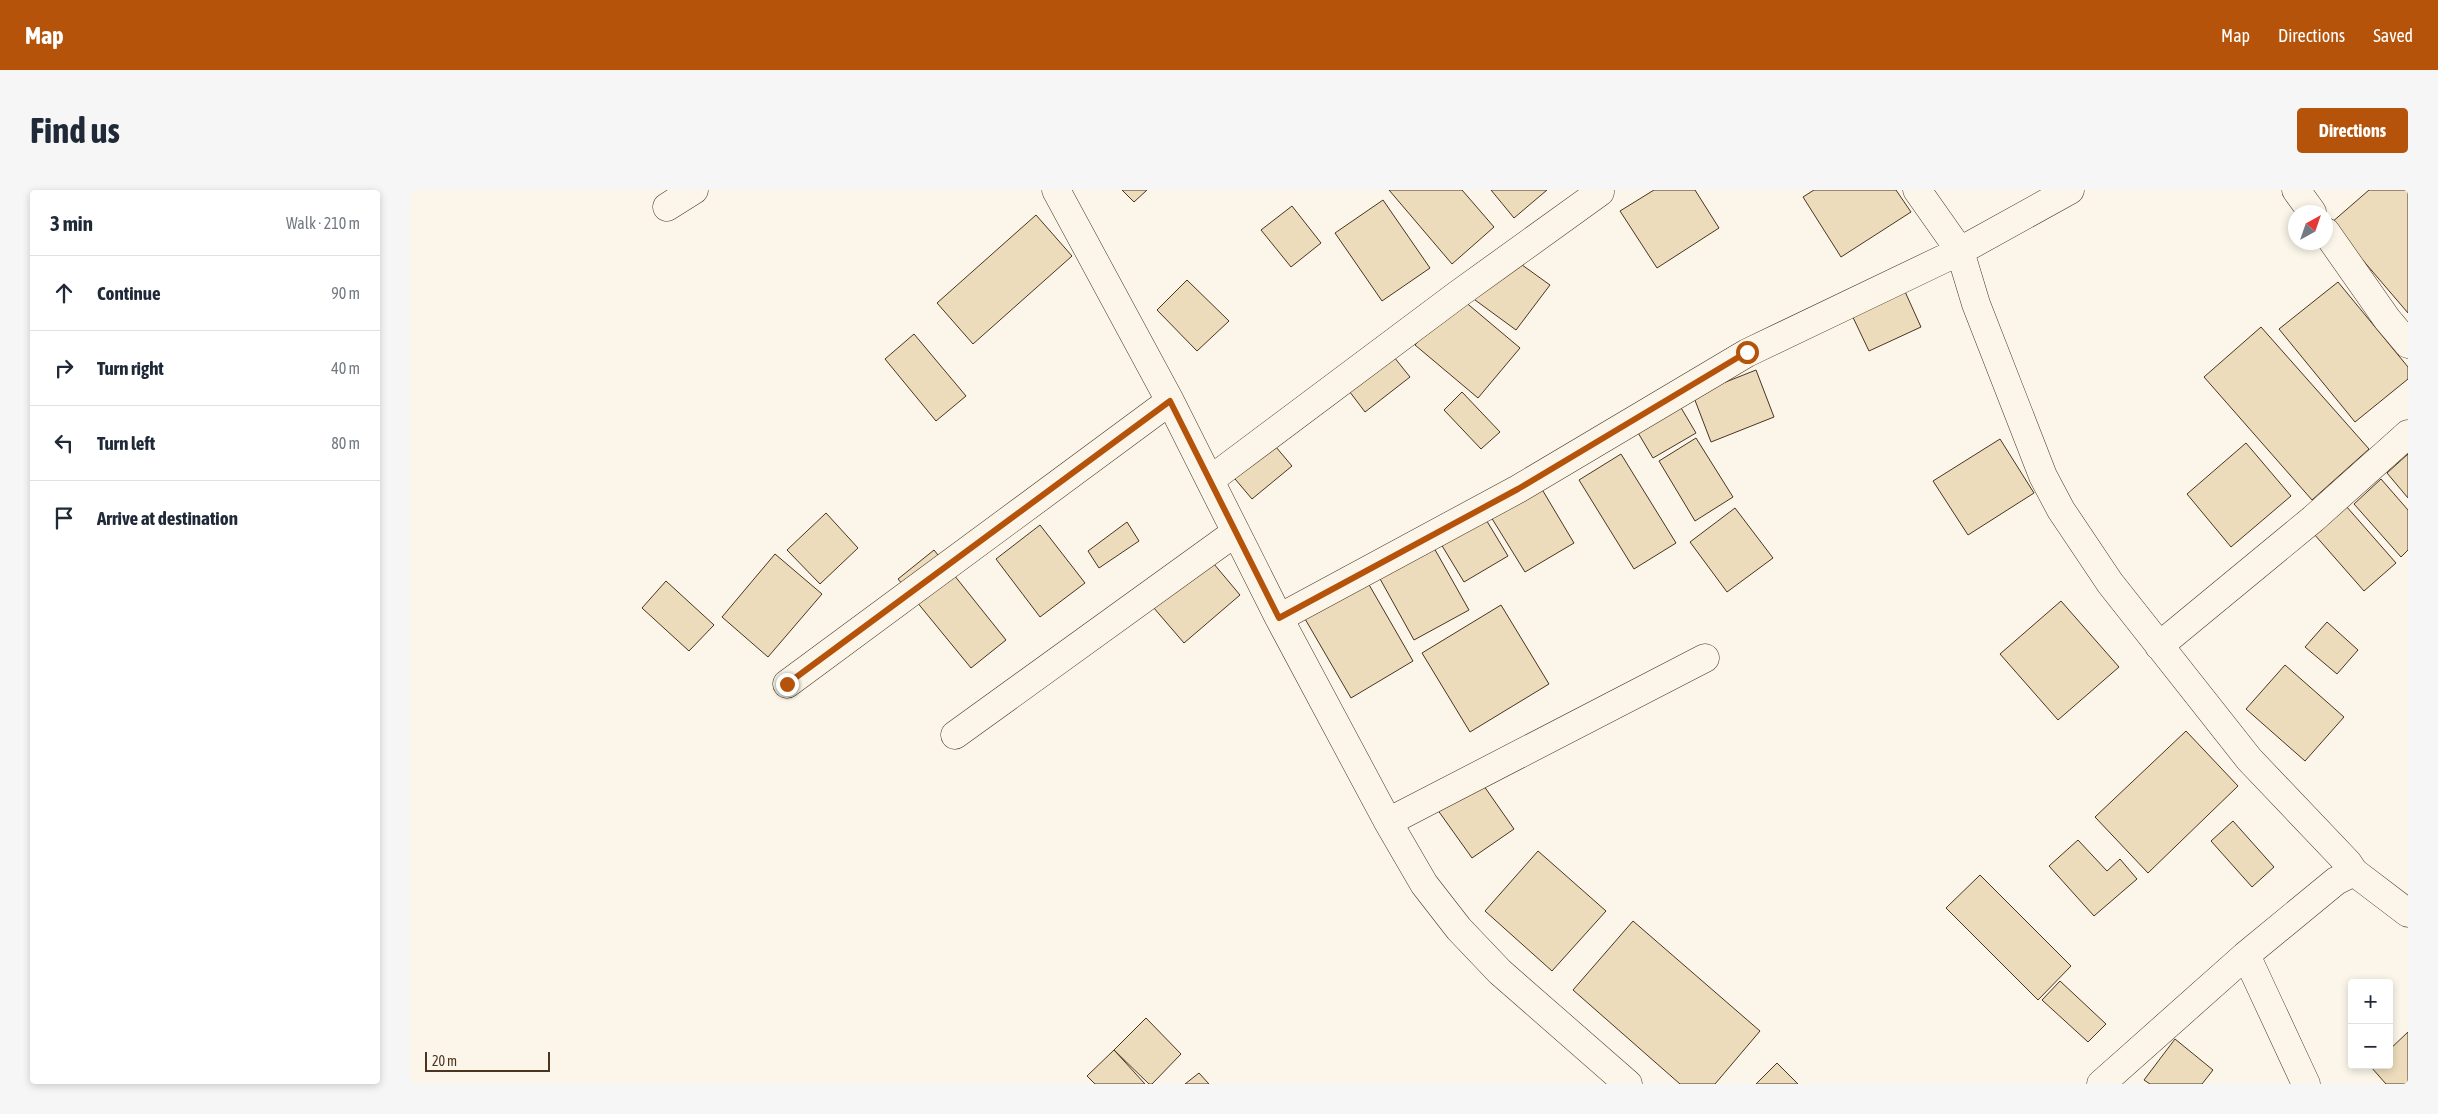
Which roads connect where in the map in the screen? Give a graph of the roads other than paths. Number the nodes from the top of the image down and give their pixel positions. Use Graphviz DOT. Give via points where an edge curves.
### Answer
graph roads {
  1 [pos="694,190"];
  2 [pos="1056,190"];
  3 [pos="1917,190"];
  4 [pos="2070,190"];
  5 [pos="2296,190"];
  6 [pos="1600,192"];
  7 [pos="2307,205"];
  8 [pos="667,207"];
  9 [pos="2333,242"];
  10 [pos="1960,251"];
  11 [pos="2408,344"];
  12 [pos="1170,401"];
  13 [pos="2408,434"];
  14 [pos="1210,480"];
  15 [pos="1236,532"];
  16 [pos="1279,618"];
  17 [pos="2159,646"];
  18 [pos="1705,658"];
  19 [pos="787,684"];
  20 [pos="955,735"];
  21 [pos="1388,822"];
  22 [pos="2354,872"];
  23 [pos="2408,913"];
  24 [pos="2246,955"];
  25 [pos="1628,1084"];
  26 [pos="2101,1084"];
  27 [pos="2306,1084"];
  1 -- 8 [label="street"];
  2 -- 12 [label="street"];
  3 -- 10 [label="street"];
  4 -- 10 [label="street"];
  5 -- 7 [label="street"];
  6 -- 14 [label="street"];
  9 -- 11 [label="street"];
  10 -- 16 [label="street" via="1747,352 1518,489"];
  10 -- 17 [label="street" via="1976,304 2043,476 2061,510 2110,583"];
  12 -- 14 [label="street"];
  12 -- 19 [label="street"];
  13 -- 17 [label="street" via="2313,519"];
  14 -- 15 [label="street"];
  15 -- 16 [label="street"];
  15 -- 20 [label="street"];
  16 -- 21 [label="street"];
  17 -- 22 [label="street" via="2249,759"];
  18 -- 21 [label="street"];
  21 -- 25 [label="street" via="1424,884 1459,929 1500,972"];
  22 -- 23 [label="street"];
  22 -- 24 [label="street" via="2336,881"];
  24 -- 26 [label="street"];
  24 -- 27 [label="street"];
}
